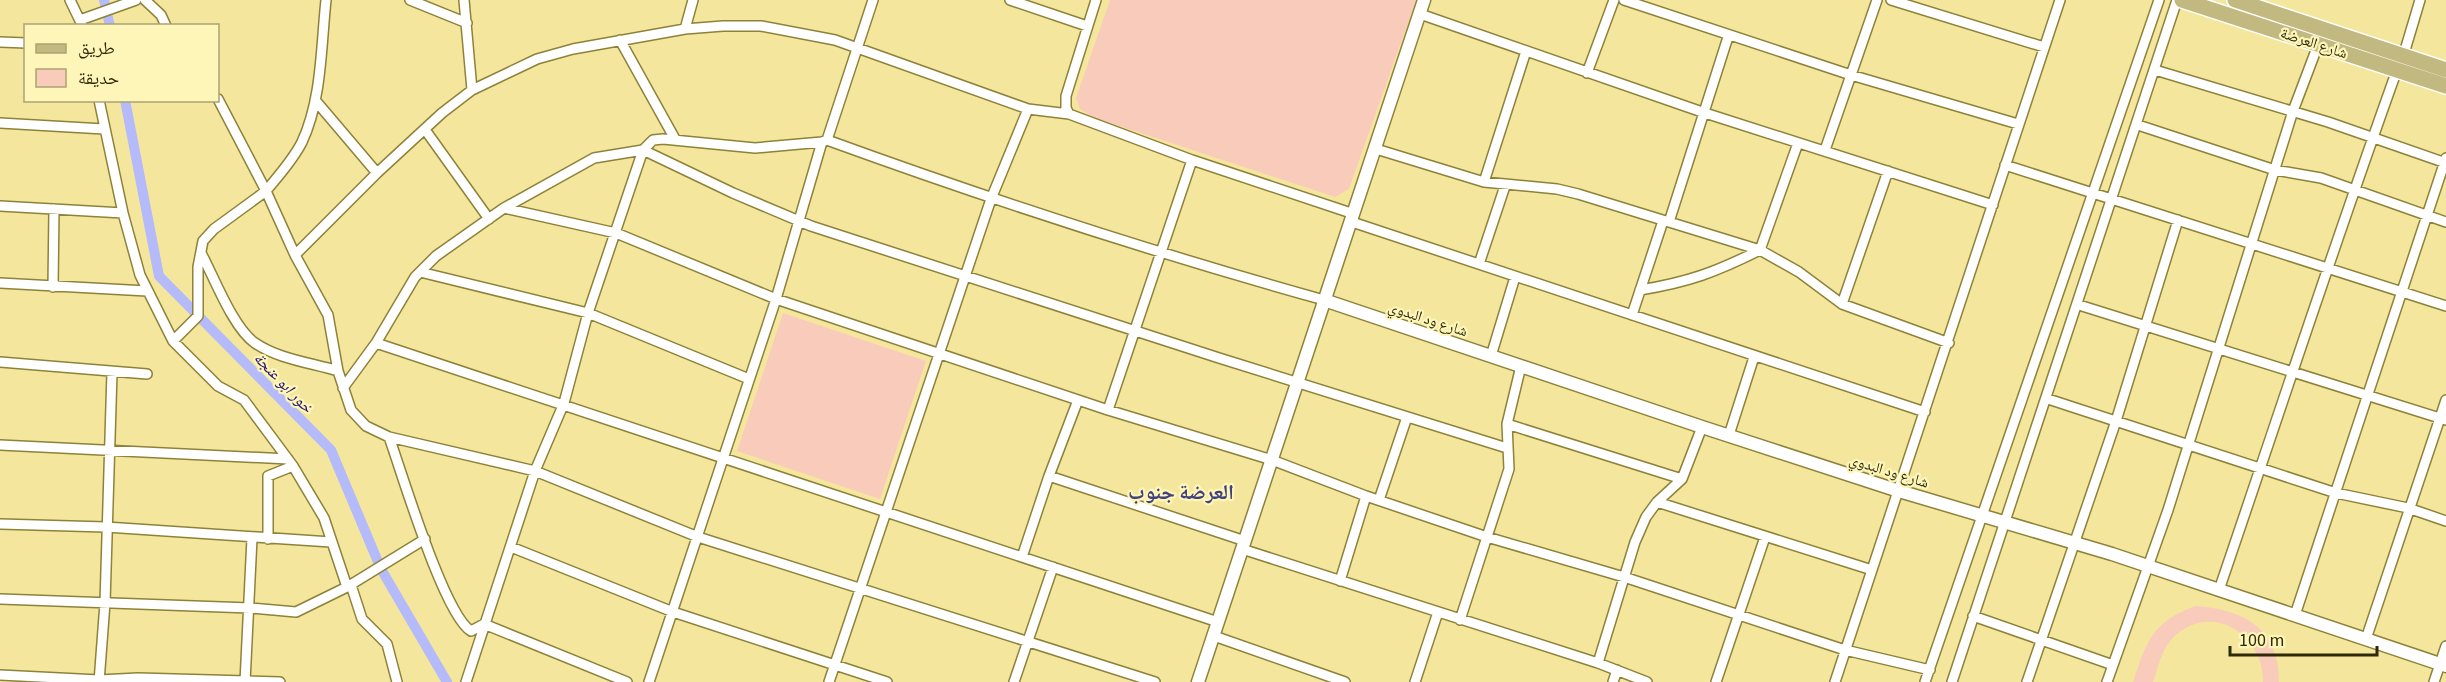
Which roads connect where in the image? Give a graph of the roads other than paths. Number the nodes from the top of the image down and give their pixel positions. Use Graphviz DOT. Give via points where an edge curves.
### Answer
graph roads {
  1 [pos="70,0"];
  2 [pos="136,0"];
  3 [pos="145,0"];
  4 [pos="326,0"];
  5 [pos="410,0"];
  6 [pos="464,0"];
  7 [pos="693,0"];
  8 [pos="873,0"];
  9 [pos="1010,0"];
  10 [pos="1096,0"];
  11 [pos="1424,0"];
  12 [pos="1614,0"];
  13 [pos="1624,0"];
  14 [pos="1877,0"];
  15 [pos="2060,0"];
  16 [pos="2158,0"];
  17 [pos="2177,0"];
  18 [pos="2182,0"];
  19 [pos="2235,0"];
  20 [pos="2420,0"];
  21 [pos="1894,1"];
  22 [pos="2200,3"];
  23 [pos="1420,14"];
  24 [pos="81,23"];
  25 [pos="467,23"];
  26 [pos="165,24"];
  27 [pos="1087,26"];
  28 [pos="685,29"];
  29 [pos="1728,37"];
  30 [pos="620,40"];
  31 [pos="0,42"];
  32 [pos="24,43"];
  33 [pos="2318,45"];
  34 [pos="858,47"];
  35 [pos="2044,47"];
  36 [pos="1526,51"];
  37 [pos="2400,63"];
  38 [pos="2155,70"];
  39 [pos="2446,70"];
  40 [pos="1587,73"];
  41 [pos="1851,75"];
  42 [pos="2446,86"];
  43 [pos="472,90"];
  44 [pos="315,100"];
  45 [pos="219,101"];
  46 [pos="99,102"];
  47 [pos="1028,109"];
  48 [pos="2293,111"];
  49 [pos="1705,113"];
  50 [pos="1070,114"];
  51 [pos="0,123"];
  52 [pos="2018,124"];
  53 [pos="2138,124"];
  54 [pos="104,129"];
  55 [pos="426,130"];
  56 [pos="675,138"];
  57 [pos="2373,138"];
  58 [pos="824,141"];
  59 [pos="1798,143"];
  60 [pos="1376,149"];
  61 [pos="643,150"];
  62 [pos="1825,150"];
  63 [pos="1192,160"];
  64 [pos="2446,161"];
  65 [pos="2005,165"];
  66 [pos="2275,170"];
  67 [pos="1888,171"];
  68 [pos="377,173"];
  69 [pos="1484,182"];
  70 [pos="1504,186"];
  71 [pos="266,191"];
  72 [pos="2353,191"];
  73 [pos="2092,194"];
  74 [pos="992,200"];
  75 [pos="2112,201"];
  76 [pos="1993,205"];
  77 [pos="0,206"];
  78 [pos="504,208"];
  79 [pos="54,209"];
  80 [pos="123,213"];
  81 [pos="2428,216"];
  82 [pos="1353,218"];
  83 [pos="489,219"];
  84 [pos="2178,220"];
  85 [pos="800,222"];
  86 [pos="1666,222"];
  87 [pos="2446,222"];
  88 [pos="616,233"];
  89 [pos="2253,244"];
  90 [pos="1761,250"];
  91 [pos="201,253"];
  92 [pos="1161,254"];
  93 [pos="295,255"];
  94 [pos="1479,264"];
  95 [pos="2329,268"];
  96 [pos="420,272"];
  97 [pos="965,276"];
  98 [pos="1515,277"];
  99 [pos="0,284"];
  100 [pos="53,287"];
  101 [pos="1640,290"];
  102 [pos="147,291"];
  103 [pos="2401,292"];
  104 [pos="776,299"];
  105 [pos="1324,300"];
  106 [pos="1842,304"];
  107 [pos="2079,305"];
  108 [pos="2446,306"];
  109 [pos="588,313"];
  110 [pos="1632,315"];
  111 [pos="2145,326"];
  112 [pos="1135,331"];
  113 [pos="172,341"];
  114 [pos="375,343"];
  115 [pos="1949,343"];
  116 [pos="2220,347"];
  117 [pos="939,354"];
  118 [pos="1491,356"];
  119 [pos="1755,357"];
  120 [pos="0,362"];
  121 [pos="1521,366"];
  122 [pos="338,371"];
  123 [pos="112,372"];
  124 [pos="2293,372"];
  125 [pos="147,374"];
  126 [pos="749,379"];
  127 [pos="1299,382"];
  128 [pos="343,388"];
  129 [pos="2366,395"];
  130 [pos="2048,399"];
  131 [pos="1078,400"];
  132 [pos="2446,400"];
  133 [pos="564,403"];
  134 [pos="1108,410"];
  135 [pos="1925,412"];
  136 [pos="1407,417"];
  137 [pos="2443,419"];
  138 [pos="2116,421"];
  139 [pos="1507,424"];
  140 [pos="1702,427"];
  141 [pos="1729,435"];
  142 [pos="389,437"];
  143 [pos="0,445"];
  144 [pos="2189,447"];
  145 [pos="1507,448"];
  146 [pos="108,452"];
  147 [pos="724,456"];
  148 [pos="1272,460"];
  149 [pos="291,463"];
  150 [pos="2260,466"];
  151 [pos="535,471"];
  152 [pos="1049,476"];
  153 [pos="1682,479"];
  154 [pos="1899,491"];
  155 [pos="2336,492"];
  156 [pos="1365,496"];
  157 [pos="1379,500"];
  158 [pos="1657,502"];
  159 [pos="2408,508"];
  160 [pos="887,511"];
  161 [pos="1982,513"];
  162 [pos="2005,520"];
  163 [pos="2446,521"];
  164 [pos="0,524"];
  165 [pos="106,527"];
  166 [pos="698,537"];
  167 [pos="1487,537"];
  168 [pos="1765,537"];
  169 [pos="252,538"];
  170 [pos="268,539"];
  171 [pos="425,539"];
  172 [pos="2073,541"];
  173 [pos="331,542"];
  174 [pos="1244,545"];
  175 [pos="511,547"];
  176 [pos="1022,557"];
  177 [pos="2148,566"];
  178 [pos="1053,567"];
  179 [pos="1872,570"];
  180 [pos="1624,577"];
  181 [pos="1340,581"];
  182 [pos="349,586"];
  183 [pos="860,590"];
  184 [pos="2219,590"];
  185 [pos="0,599"];
  186 [pos="105,603"];
  187 [pos="250,608"];
  188 [pos="673,612"];
  189 [pos="1438,612"];
  190 [pos="1739,614"];
  191 [pos="2295,615"];
  192 [pos="1973,616"];
  193 [pos="1461,620"];
  194 [pos="1218,622"];
  195 [pos="484,624"];
  196 [pos="1214,636"];
  197 [pos="2366,639"];
  198 [pos="2042,640"];
  199 [pos="1027,642"];
  200 [pos="2446,646"];
  201 [pos="1845,650"];
  202 [pos="1598,663"];
  203 [pos="834,665"];
  204 [pos="2113,665"];
  205 [pos="2443,665"];
  206 [pos="1617,670"];
  207 [pos="1930,670"];
  208 [pos="0,675"];
  209 [pos="1317,678"];
  210 [pos="99,681"];
  211 [pos="245,681"];
  212 [pos="280,682"];
  213 [pos="396,682"];
  214 [pos="466,682"];
  215 [pos="627,682"];
  216 [pos="649,682"];
  217 [pos="829,682"];
  218 [pos="887,682"];
  219 [pos="1014,682"];
  220 [pos="1155,682"];
  221 [pos="1198,682"];
  222 [pos="1345,682"];
  223 [pos="1415,682"];
  224 [pos="1613,682"];
  225 [pos="1647,682"];
  226 [pos="1716,682"];
  227 [pos="1834,682"];
  228 [pos="1925,682"];
  229 [pos="1952,682"];
  230 [pos="2027,682"];
  231 [pos="2107,682"];
  232 [pos="2434,682"];
  1 -- 24 [label="street"];
  2 -- 24 [label="street"];
  3 -- 26 [label="street"];
  4 -- 44 [label="street"];
  5 -- 25 [label="street"];
  6 -- 25 [label="street"];
  7 -- 28 [label="street"];
  8 -- 34 [label="street"];
  9 -- 27 [label="street"];
  10 -- 27 [label="street"];
  11 -- 23 [label="street"];
  12 -- 40 [label="street"];
  13 -- 29 [label="street"];
  14 -- 41 [label="street"];
  15 -- 35 [label="street"];
  16 -- 73 [label="street"];
  17 -- 38 [label="street"];
  18 -- 22 [label="main road, شارع العرضة"];
  19 -- 37 [label="main road, شارع العرضة"];
  20 -- 37 [label="street"];
  21 -- 35 [label="street"];
  22 -- 33 [label="main road, شارع العرضة"];
  23 -- 36 [label="street"];
  23 -- 60 [label="street"];
  25 -- 43 [label="street"];
  27 -- 50 [label="street" via="1066,96"];
  28 -- 30 [label="street"];
  28 -- 34 [label="street" via="761,26"];
  29 -- 41 [label="street"];
  29 -- 49 [label="street"];
  30 -- 43 [label="street" via="537,59"];
  30 -- 56 [label="street"];
  31 -- 32 [label="street"];
  33 -- 37 [label="main road, شارع العرضة"];
  33 -- 48 [label="street"];
  34 -- 47 [label="street"];
  34 -- 58 [label="street"];
  35 -- 52 [label="street"];
  36 -- 40 [label="street"];
  36 -- 69 [label="street"];
  37 -- 39 [label="main road, شارع العرضة"];
  37 -- 42 [label="main road, شارع العرضة"];
  37 -- 57 [label="street"];
  38 -- 48 [label="street"];
  38 -- 53 [label="street"];
  40 -- 49 [label="street"];
  41 -- 52 [label="street"];
  41 -- 62 [label="street"];
  43 -- 55 [label="street"];
  44 -- 68 [label="street"];
  44 -- 71 [label="street" via="301,144"];
  45 -- 71 [label="street"];
  46 -- 54 [label="street"];
  47 -- 50 [label="street"];
  47 -- 74 [label="street"];
  48 -- 57 [label="street"];
  48 -- 66 [label="street"];
  49 -- 59 [label="street"];
  49 -- 86 [label="street"];
  50 -- 63 [label="street"];
  51 -- 54 [label="street"];
  52 -- 65 [label="street"];
  53 -- 66 [label="street"];
  53 -- 75 [label="street"];
  54 -- 80 [label="street"];
  55 -- 68 [label="street"];
  55 -- 83 [label="street"];
  56 -- 58 [label="street" via="754,148"];
  56 -- 61 [label="street" via="654,140"];
  57 -- 64 [label="street"];
  57 -- 72 [label="street"];
  58 -- 74 [label="street"];
  58 -- 85 [label="street"];
  59 -- 62 [label="street"];
  59 -- 90 [label="street"];
  60 -- 69 [label="street"];
  60 -- 82 [label="street"];
  61 -- 78 [label="street" via="594,158"];
  61 -- 85 [label="street"];
  61 -- 88 [label="street"];
  62 -- 67 [label="street"];
  63 -- 82 [label="street"];
  63 -- 92 [label="street"];
  64 -- 81 [label="street"];
  65 -- 73 [label="street"];
  65 -- 76 [label="street"];
  66 -- 72 [label="street" via="2321,178"];
  66 -- 89 [label="street"];
  67 -- 76 [label="street"];
  67 -- 106 [label="street"];
  68 -- 93 [label="street"];
  69 -- 70 [label="street"];
  70 -- 86 [label="street" via="1557,189"];
  70 -- 94 [label="street"];
  71 -- 91 [label="street" via="207,235"];
  71 -- 93 [label="street"];
  72 -- 81 [label="street"];
  72 -- 95 [label="street"];
  73 -- 75 [label="street"];
  73 -- 161 [label="street"];
  74 -- 92 [label="street"];
  74 -- 97 [label="street"];
  75 -- 84 [label="street"];
  75 -- 107 [label="street"];
  76 -- 115 [label="street"];
  77 -- 79 [label="street"];
  78 -- 83 [label="street"];
  78 -- 88 [label="street"];
  79 -- 80 [label="street"];
  79 -- 100 [label="street"];
  80 -- 102 [label="street"];
  81 -- 87 [label="street"];
  81 -- 103 [label="street"];
  82 -- 94 [label="street"];
  82 -- 105 [label="street"];
  83 -- 96 [label="street"];
  84 -- 89 [label="street"];
  84 -- 111 [label="street"];
  85 -- 97 [label="street"];
  85 -- 104 [label="street"];
  86 -- 90 [label="street"];
  86 -- 101 [label="street"];
  88 -- 104 [label="street"];
  88 -- 109 [label="street"];
  89 -- 95 [label="street"];
  89 -- 116 [label="street"];
  90 -- 101 [label="street" via="1713,274"];
  90 -- 106 [label="street"];
  91 -- 113 [label="street" via="198,316"];
  91 -- 122 [label="street" via="234,316 253,342 273,352"];
  92 -- 105 [label="street"];
  92 -- 112 [label="street"];
  93 -- 122 [label="street" via="328,315"];
  94 -- 98 [label="street"];
  95 -- 103 [label="street"];
  95 -- 124 [label="street"];
  96 -- 109 [label="street"];
  96 -- 114 [label="street"];
  97 -- 112 [label="street"];
  97 -- 117 [label="street"];
  98 -- 110 [label="street"];
  98 -- 118 [label="street"];
  99 -- 100 [label="street"];
  100 -- 102 [label="street"];
  101 -- 110 [label="street"];
  102 -- 113 [label="street"];
  103 -- 108 [label="street"];
  103 -- 129 [label="street"];
  104 -- 117 [label="street"];
  104 -- 126 [label="street"];
  105 -- 118 [label="street, شارع ود البدوي"];
  105 -- 127 [label="street"];
  106 -- 115 [label="street"];
  107 -- 111 [label="street"];
  107 -- 130 [label="street"];
  109 -- 126 [label="street"];
  109 -- 133 [label="street"];
  110 -- 119 [label="street"];
  111 -- 116 [label="street"];
  111 -- 138 [label="street"];
  112 -- 127 [label="street"];
  112 -- 134 [label="street"];
  113 -- 149 [label="street" via="218,386 244,400"];
  114 -- 128 [label="street"];
  114 -- 133 [label="street"];
  115 -- 135 [label="street"];
  116 -- 124 [label="street"];
  116 -- 144 [label="street"];
  117 -- 131 [label="street"];
  117 -- 160 [label="street"];
  118 -- 121 [label="street, شارع ود البدوي"];
  119 -- 135 [label="street"];
  119 -- 141 [label="street"];
  120 -- 123 [label="street"];
  121 -- 139 [label="street"];
  121 -- 140 [label="street, شارع ود البدوي"];
  122 -- 128 [label="street"];
  123 -- 125 [label="street"];
  123 -- 146 [label="street"];
  124 -- 129 [label="street"];
  124 -- 150 [label="street"];
  126 -- 147 [label="street"];
  127 -- 136 [label="street"];
  127 -- 148 [label="street"];
  128 -- 142 [label="street" via="354,416"];
  129 -- 137 [label="street"];
  129 -- 155 [label="street"];
  130 -- 138 [label="street"];
  130 -- 162 [label="street"];
  131 -- 134 [label="street"];
  131 -- 152 [label="street"];
  132 -- 137 [label="street"];
  133 -- 147 [label="street"];
  133 -- 151 [label="street"];
  134 -- 148 [label="street"];
  135 -- 154 [label="street"];
  136 -- 145 [label="street"];
  136 -- 157 [label="street"];
  137 -- 159 [label="street"];
  138 -- 144 [label="street"];
  138 -- 172 [label="street"];
  139 -- 145 [label="street"];
  139 -- 153 [label="street"];
  140 -- 141 [label="street, شارع ود البدوي"];
  140 -- 153 [label="street"];
  141 -- 154 [label="street, شارع ود البدوي"];
  142 -- 151 [label="street"];
  142 -- 171 [label="street"];
  143 -- 146 [label="street"];
  144 -- 150 [label="street"];
  144 -- 177 [label="street"];
  145 -- 167 [label="street" via="1509,469"];
  146 -- 149 [label="street"];
  146 -- 165 [label="street"];
  147 -- 160 [label="street"];
  147 -- 166 [label="street"];
  148 -- 156 [label="street"];
  148 -- 174 [label="street"];
  149 -- 170 [label="street" via="268,476"];
  149 -- 173 [label="street" via="315,500"];
  150 -- 155 [label="street"];
  150 -- 184 [label="street"];
  151 -- 166 [label="street"];
  151 -- 175 [label="street"];
  152 -- 174 [label="street"];
  152 -- 176 [label="street"];
  153 -- 158 [label="street"];
  154 -- 161 [label="street, شارع ود البدوي"];
  154 -- 179 [label="street"];
  155 -- 159 [label="street"];
  155 -- 191 [label="street"];
  156 -- 157 [label="street"];
  156 -- 181 [label="street"];
  157 -- 167 [label="street"];
  158 -- 168 [label="street"];
  158 -- 180 [label="street" via="1646,517"];
  159 -- 163 [label="street"];
  159 -- 197 [label="street"];
  160 -- 176 [label="street"];
  160 -- 183 [label="street"];
  161 -- 162 [label="street, شارع ود البدوي"];
  161 -- 207 [label="street"];
  162 -- 172 [label="street, شارع ود البدوي"];
  162 -- 192 [label="street"];
  164 -- 165 [label="street"];
  165 -- 169 [label="street"];
  165 -- 186 [label="street"];
  166 -- 183 [label="street"];
  166 -- 188 [label="street"];
  167 -- 180 [label="street"];
  167 -- 193 [label="street"];
  168 -- 179 [label="street"];
  168 -- 190 [label="street"];
  169 -- 170 [label="street"];
  169 -- 187 [label="street"];
  170 -- 173 [label="street"];
  171 -- 182 [label="street"];
  171 -- 195 [label="street" via="460,622 471,631"];
  172 -- 177 [label="street, شارع ود البدوي"];
  172 -- 198 [label="street"];
  173 -- 182 [label="street"];
  174 -- 181 [label="street"];
  174 -- 194 [label="street"];
  175 -- 188 [label="street"];
  175 -- 195 [label="street"];
  176 -- 178 [label="street"];
  177 -- 184 [label="street, شارع ود البدوي"];
  177 -- 204 [label="street"];
  178 -- 194 [label="street"];
  178 -- 199 [label="street"];
  179 -- 201 [label="street"];
  180 -- 190 [label="street"];
  180 -- 202 [label="street"];
  181 -- 189 [label="street"];
  182 -- 187 [label="street" via="296,612"];
  182 -- 213 [label="street" via="362,619 387,644"];
  183 -- 199 [label="street"];
  183 -- 203 [label="street"];
  184 -- 191 [label="street, شارع ود البدوي"];
  185 -- 186 [label="street"];
  186 -- 187 [label="street"];
  186 -- 210 [label="street"];
  187 -- 211 [label="street"];
  188 -- 203 [label="street"];
  188 -- 216 [label="street"];
  189 -- 193 [label="street"];
  189 -- 223 [label="street"];
  190 -- 201 [label="street"];
  190 -- 226 [label="street"];
  191 -- 197 [label="street, شارع ود البدوي"];
  192 -- 198 [label="street"];
  192 -- 229 [label="street"];
  193 -- 202 [label="street"];
  194 -- 196 [label="street"];
  195 -- 214 [label="street"];
  195 -- 215 [label="street"];
  196 -- 209 [label="street"];
  196 -- 221 [label="street"];
  197 -- 205 [label="street, شارع ود البدوي"];
  198 -- 204 [label="street"];
  198 -- 230 [label="street"];
  199 -- 219 [label="street"];
  199 -- 220 [label="street"];
  200 -- 205 [label="street"];
  201 -- 207 [label="street"];
  201 -- 227 [label="street"];
  202 -- 206 [label="street"];
  203 -- 217 [label="street"];
  203 -- 218 [label="street"];
  204 -- 231 [label="street"];
  205 -- 232 [label="street"];
  206 -- 224 [label="street"];
  206 -- 225 [label="street"];
  207 -- 228 [label="street"];
  208 -- 210 [label="street"];
  209 -- 222 [label="street"];
  210 -- 211 [label="street"];
  211 -- 212 [label="street"];
}
